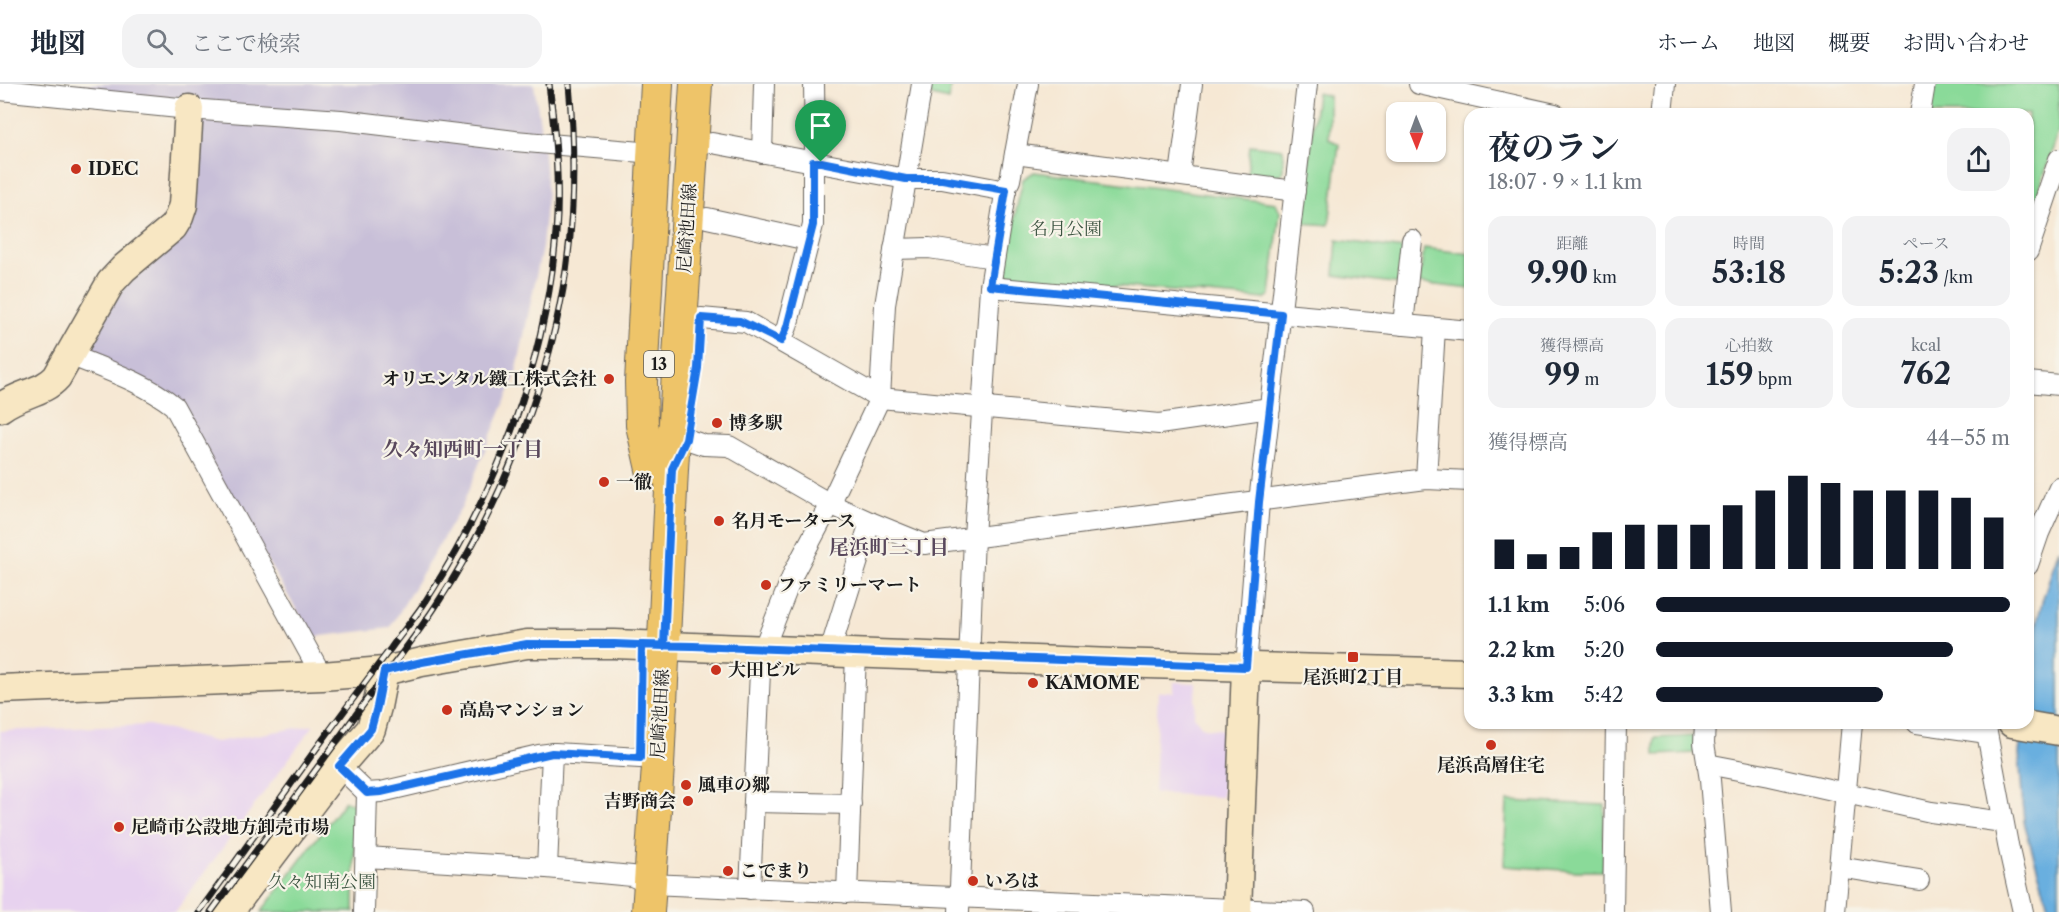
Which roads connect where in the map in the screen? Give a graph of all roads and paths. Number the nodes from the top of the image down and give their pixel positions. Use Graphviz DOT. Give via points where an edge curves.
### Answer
graph roads {
  1 [pos="657,84"];
  2 [pos="676,84"];
  3 [pos="696,84"];
  4 [pos="716,84"];
  5 [pos="764,84"];
  6 [pos="814,84"];
  7 [pos="922,84"];
  8 [pos="1028,84"];
  9 [pos="1192,84"];
  10 [pos="1307,84"];
  11 [pos="1419,84"];
  12 [pos="1665,84"];
  13 [pos="1925,84"];
  14 [pos="0,90"];
  15 [pos="1528,108"];
  16 [pos="1663,108"];
  17 [pos="1921,108"];
  18 [pos="189,109"];
  19 [pos="712,143"];
  20 [pos="653,153"];
  21 [pos="762,153"];
  22 [pos="1014,154"];
  23 [pos="2059,159"];
  24 [pos="813,162"];
  25 [pos="1180,175"];
  26 [pos="906,179"];
  27 [pos="1006,190"];
  28 [pos="1295,190"];
  29 [pos="707,218"];
  30 [pos="2034,232"];
  31 [pos="808,240"];
  32 [pos="1412,240"];
  33 [pos="894,249"];
  34 [pos="994,258"];
  35 [pos="990,286"];
  36 [pos="1281,314"];
  37 [pos="701,318"];
  38 [pos="1403,325"];
  39 [pos="1435,328"];
  40 [pos="1464,330"];
  41 [pos="781,341"];
  42 [pos="70,355"];
  43 [pos="2034,383"];
  44 [pos="2059,386"];
  45 [pos="880,398"];
  46 [pos="982,407"];
  47 [pos="0,408"];
  48 [pos="1270,408"];
  49 [pos="686,439"];
  50 [pos="662,469"];
  51 [pos="1426,479"];
  52 [pos="1464,481"];
  53 [pos="2059,488"];
  54 [pos="1259,502"];
  55 [pos="830,504"];
  56 [pos="870,522"];
  57 [pos="2034,532"];
  58 [pos="974,537"];
  59 [pos="653,646"];
  60 [pos="762,650"];
  61 [pos="845,653"];
  62 [pos="969,658"];
  63 [pos="1246,667"];
  64 [pos="384,671"];
  65 [pos="1464,673"];
  66 [pos="322,676"];
  67 [pos="0,689"];
  68 [pos="2034,727"];
  69 [pos="1616,729"];
  70 [pos="1705,729"];
  71 [pos="1851,729"];
  72 [pos="1959,729"];
  73 [pos="2059,731"];
  74 [pos="552,753"];
  75 [pos="640,758"];
  76 [pos="1707,765"];
  77 [pos="339,766"];
  78 [pos="1846,792"];
  79 [pos="367,793"];
  80 [pos="754,802"];
  81 [pos="850,804"];
  82 [pos="2003,822"];
  83 [pos="366,856"];
  84 [pos="1839,867"];
  85 [pos="547,868"];
  86 [pos="1919,880"];
  87 [pos="750,889"];
  88 [pos="643,891"];
  89 [pos="847,893"];
  90 [pos="959,905"];
  91 [pos="1051,907"];
  92 [pos="1237,911"];
  93 [pos="229,912"];
  94 [pos="364,912"];
  95 [pos="630,912"];
  96 [pos="1305,912"];
  97 [pos="1613,912"];
  98 [pos="1721,912"];
  99 [pos="1836,912"];
  100 [pos="2023,912"];
  1 -- 20 [label="main road"];
  2 -- 50 [label="main road, 尼崎池田線 / 13"];
  3 -- 50 [label="main road, 尼崎池田線 / 13"];
  4 -- 19 [label="main road"];
  5 -- 21 [label="street"];
  6 -- 24 [label="street"];
  7 -- 26 [label="street"];
  8 -- 22 [label="street"];
  9 -- 25 [label="street"];
  10 -- 28 [label="street"];
  11 -- 15 [label="street"];
  12 -- 16 [label="street"];
  13 -- 17 [label="street"];
  14 -- 18 [label="street"];
  18 -- 20 [label="street"];
  18 -- 42 [label="street" via="179,217 111,282"];
  19 -- 21 [label="street"];
  19 -- 29 [label="main road"];
  20 -- 50 [label="main road" via="642,425"];
  21 -- 24 [label="street"];
  22 -- 25 [label="street"];
  22 -- 27 [label="street"];
  23 -- 30 [label="street"];
  24 -- 26 [label="street"];
  24 -- 31 [label="street" via="813,225"];
  25 -- 28 [label="street"];
  26 -- 27 [label="street" via="942,179"];
  26 -- 33 [label="street"];
  27 -- 34 [label="street"];
  28 -- 36 [label="street"];
  29 -- 31 [label="street"];
  29 -- 37 [label="main road"];
  31 -- 41 [label="street"];
  32 -- 38 [label="street"];
  33 -- 34 [label="street" via="929,248"];
  33 -- 45 [label="street"];
  34 -- 35 [label="street"];
  35 -- 36 [label="street"];
  35 -- 46 [label="street"];
  36 -- 38 [label="street"];
  36 -- 48 [label="street"];
  37 -- 41 [label="street" via="740,321"];
  37 -- 49 [label="main road" via="698,368"];
  38 -- 39 [label="street"];
  39 -- 40 [label="street"];
  39 -- 51 [label="street"];
  41 -- 45 [label="street"];
  42 -- 47 [label="street" via="50,384 11,399"];
  42 -- 66 [label="street" via="136,382 174,406"];
  43 -- 44 [label="street"];
  45 -- 46 [label="street"];
  45 -- 55 [label="street"];
  46 -- 48 [label="street" via="1159,424"];
  46 -- 58 [label="street"];
  48 -- 54 [label="street"];
  49 -- 50 [label="main road"];
  49 -- 55 [label="street" via="704,445 729,446"];
  50 -- 59 [label="main road, 尼崎池田線 / 13"];
  51 -- 52 [label="street"];
  51 -- 54 [label="street"];
  53 -- 57 [label="street"];
  54 -- 58 [label="street"];
  54 -- 63 [label="street"];
  55 -- 56 [label="street"];
  55 -- 60 [label="street" via="794,572"];
  56 -- 58 [label="street" via="919,543"];
  56 -- 61 [label="street" via="834,638"];
  58 -- 62 [label="street"];
  59 -- 60 [label="street"];
  59 -- 64 [label="street" via="527,644"];
  59 -- 75 [label="main road, 尼崎池田線 / 13"];
  59 -- 88 [label="main road, 尼崎池田線 / 13"];
  60 -- 61 [label="street"];
  60 -- 80 [label="street"];
  61 -- 62 [label="street"];
  61 -- 81 [label="street"];
  62 -- 63 [label="street"];
  62 -- 90 [label="street"];
  63 -- 65 [label="street"];
  63 -- 92 [label="street"];
  64 -- 66 [label="street"];
  64 -- 77 [label="street" via="371,729"];
  66 -- 67 [label="street"];
  68 -- 73 [label="street"];
  69 -- 97 [label="street"];
  70 -- 76 [label="street"];
  71 -- 78 [label="street"];
  72 -- 82 [label="street" via="1987,733"];
  74 -- 75 [label="street"];
  74 -- 79 [label="street"];
  74 -- 85 [label="street"];
  75 -- 88 [label="main road, 尼崎池田線 / 13"];
  76 -- 78 [label="street"];
  76 -- 98 [label="street"];
  77 -- 79 [label="street"];
  77 -- 93 [label="street"];
  78 -- 82 [label="street" via="1931,812"];
  78 -- 84 [label="street"];
  79 -- 83 [label="street"];
  80 -- 81 [label="street"];
  80 -- 87 [label="street"];
  81 -- 89 [label="street"];
  82 -- 100 [label="street"];
  83 -- 85 [label="street"];
  83 -- 94 [label="street"];
  84 -- 86 [label="street"];
  84 -- 99 [label="street"];
  85 -- 88 [label="street"];
  87 -- 88 [label="street"];
  87 -- 89 [label="street"];
  88 -- 95 [label="main road, 尼崎池田線 / 13"];
  89 -- 90 [label="street"];
  90 -- 91 [label="street"];
  91 -- 92 [label="street"];
  92 -- 96 [label="street"];
}
